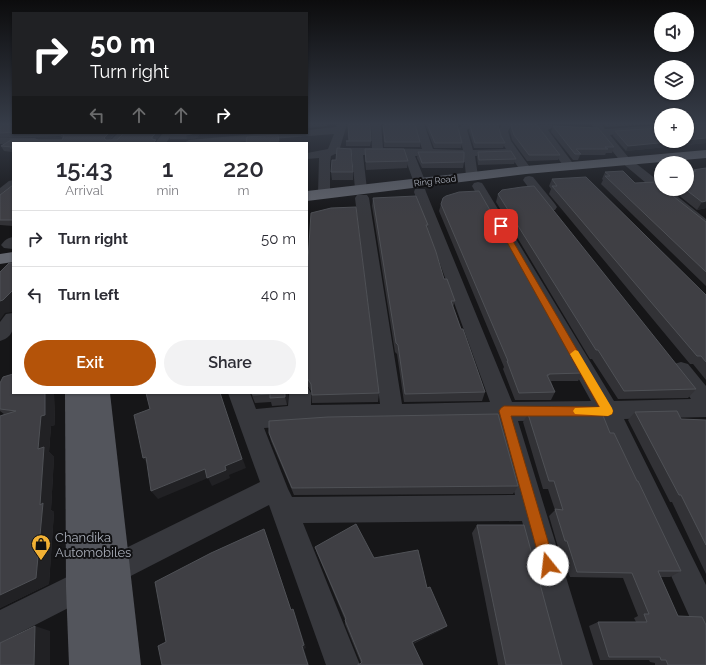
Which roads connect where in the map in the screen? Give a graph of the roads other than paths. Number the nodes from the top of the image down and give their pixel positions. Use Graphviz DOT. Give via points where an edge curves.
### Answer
graph roads {
  1 [pos="329,155"];
  2 [pos="357,155"];
  3 [pos="409,155"];
  4 [pos="469,155"];
  5 [pos="514,155"];
  6 [pos="561,155"];
  7 [pos="622,155"];
  8 [pos="698,155"];
  9 [pos="706,162"];
  10 [pos="694,163"];
  11 [pos="630,164"];
  12 [pos="569,166"];
  13 [pos="654,166"];
  14 [pos="528,175"];
  15 [pos="475,181"];
  16 [pos="12,185"];
  17 [pos="420,187"];
  18 [pos="0,194"];
  19 [pos="324,194"];
  20 [pos="362,194"];
  21 [pos="308,196"];
  22 [pos="308,206"];
  23 [pos="706,212"];
  24 [pos="690,214"];
  25 [pos="558,217"];
  26 [pos="706,226"];
  27 [pos="12,320"];
  28 [pos="0,334"];
  29 [pos="672,359"];
  30 [pos="78,394"];
  31 [pos="97,394"];
  32 [pos="239,394"];
  33 [pos="706,402"];
  34 [pos="299,404"];
  35 [pos="706,408"];
  36 [pos="504,411"];
  37 [pos="608,411"];
  38 [pos="392,413"];
  39 [pos="249,419"];
  40 [pos="280,499"];
  41 [pos="532,508"];
  42 [pos="113,572"];
  43 [pos="83,587"];
  44 [pos="706,618"];
  45 [pos="0,627"];
  46 [pos="88,665"];
  47 [pos="122,665"];
  48 [pos="343,665"];
  49 [pos="576,665"];
  1 -- 19 [label="street" via="324,163"];
  2 -- 20 [label="street"];
  3 -- 17 [label="street"];
  4 -- 15 [label="street"];
  5 -- 14 [label="street"];
  6 -- 12 [label="street"];
  7 -- 11 [label="street"];
  8 -- 11 [label="highway, Ring Road"];
  9 -- 10 [label="highway"];
  11 -- 12 [label="highway, Ring Road"];
  11 -- 13 [label="highway, Ring Road"];
  11 -- 14 [label="highway, Ring Road" via="586,178"];
  11 -- 24 [label="street"];
  12 -- 14 [label="highway, Ring Road"];
  14 -- 15 [label="highway, Ring Road"];
  14 -- 25 [label="street"];
  15 -- 17 [label="highway, Ring Road"];
  15 -- 37 [label="street"];
  16 -- 18 [label="street"];
  17 -- 20 [label="highway, Ring Road"];
  17 -- 36 [label="street"];
  19 -- 20 [label="highway, Ring Road"];
  19 -- 21 [label="highway, Ring Road"];
  20 -- 22 [label="highway, Ring Road"];
  20 -- 38 [label="street"];
  23 -- 24 [label="street"];
  24 -- 26 [label="street"];
  27 -- 28 [label="street"];
  29 -- 33 [label="street"];
  30 -- 43 [label="main road"];
  31 -- 42 [label="main road"];
  32 -- 39 [label="street"];
  34 -- 38 [label="street"];
  34 -- 39 [label="street"];
  35 -- 37 [label="street"];
  36 -- 37 [label="street"];
  36 -- 38 [label="street"];
  36 -- 41 [label="street"];
  37 -- 44 [label="street"];
  39 -- 40 [label="street"];
  40 -- 41 [label="street"];
  40 -- 42 [label="street"];
  40 -- 48 [label="street"];
  41 -- 49 [label="street"];
  42 -- 43 [label="street"];
  42 -- 47 [label="main road"];
  43 -- 45 [label="street"];
  43 -- 46 [label="main road"];
}
